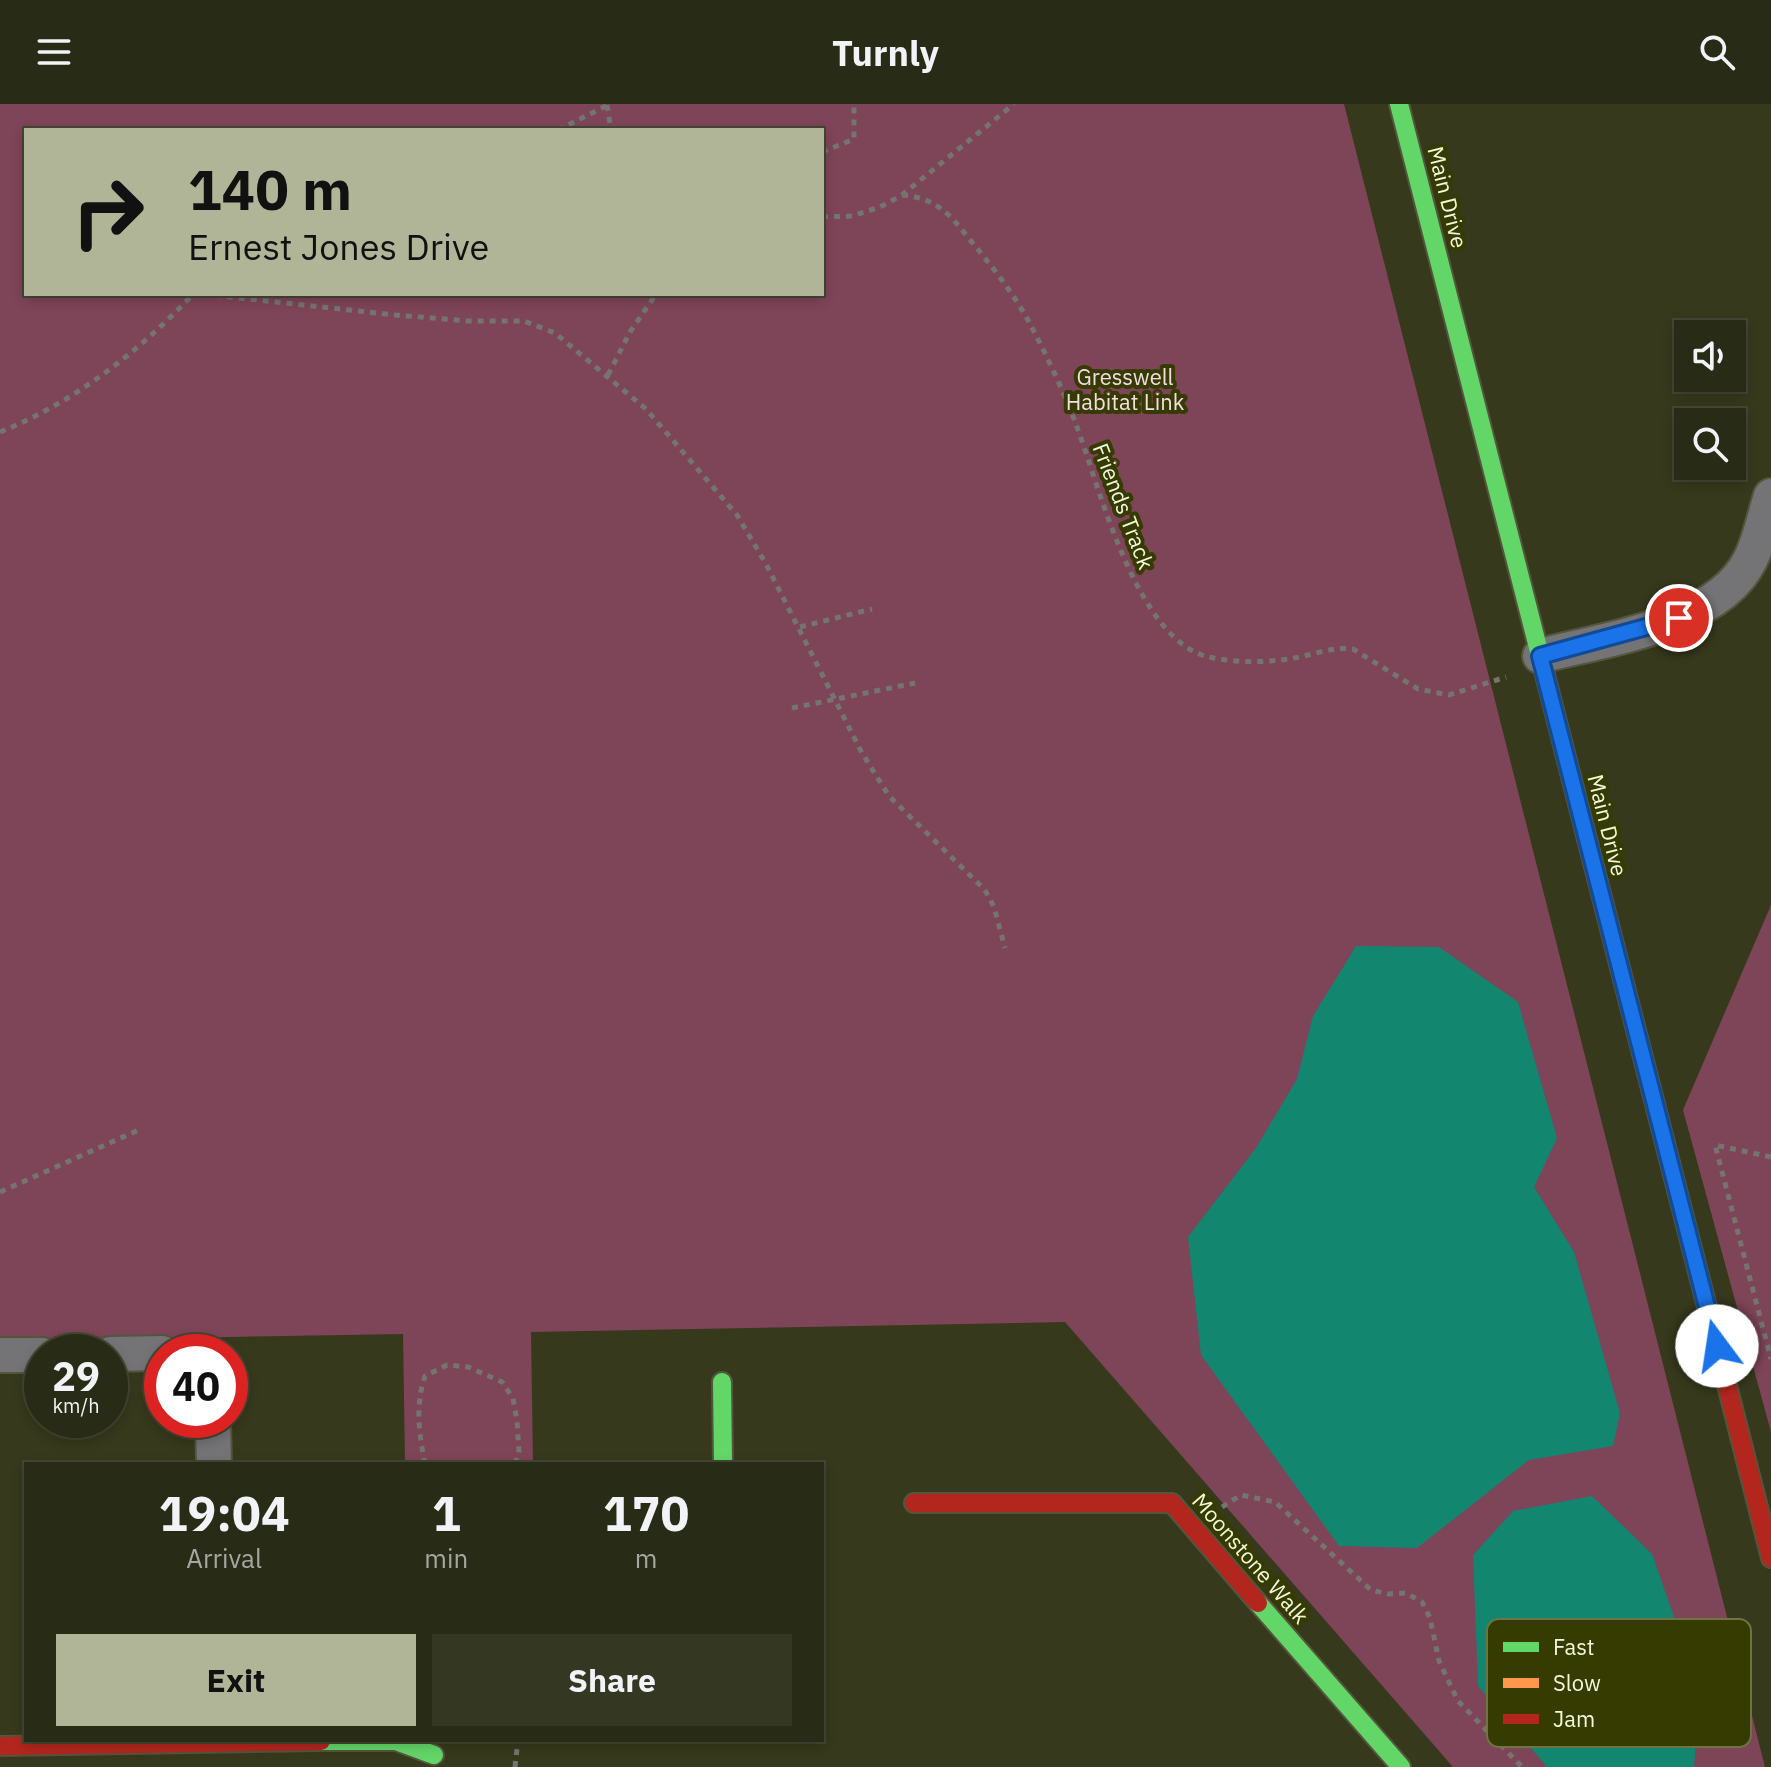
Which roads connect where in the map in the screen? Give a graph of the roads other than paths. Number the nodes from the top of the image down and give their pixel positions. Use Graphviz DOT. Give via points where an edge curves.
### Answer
graph roads {
  1 [pos="1399,104"];
  2 [pos="1771,496"];
  3 [pos="1540,656"];
  4 [pos="0,1355"];
  5 [pos="24,1355"];
  6 [pos="722,1382"];
  7 [pos="213,1438"];
  8 [pos="214,1462"];
  9 [pos="723,1462"];
  10 [pos="914,1503"];
  11 [pos="1771,1558"];
  12 [pos="210,1742"];
  13 [pos="399,1742"];
  14 [pos="0,1746"];
  15 [pos="441,1754"];
  16 [pos="157,1756"];
  17 [pos="1401,1767"];
  1 -- 3 [label="street, Main Drive"];
  2 -- 3 [label="street" via="1751,559 1718,599 1663,623"];
  3 -- 11 [label="street, Main Drive"];
  4 -- 5 [label="street"];
  6 -- 9 [label="street"];
  7 -- 8 [label="street"];
  10 -- 17 [label="street, Moonstone Walk" via="1172,1503"];
  12 -- 16 [label="street"];
  13 -- 15 [label="street"];
  14 -- 16 [label="street"];
}
